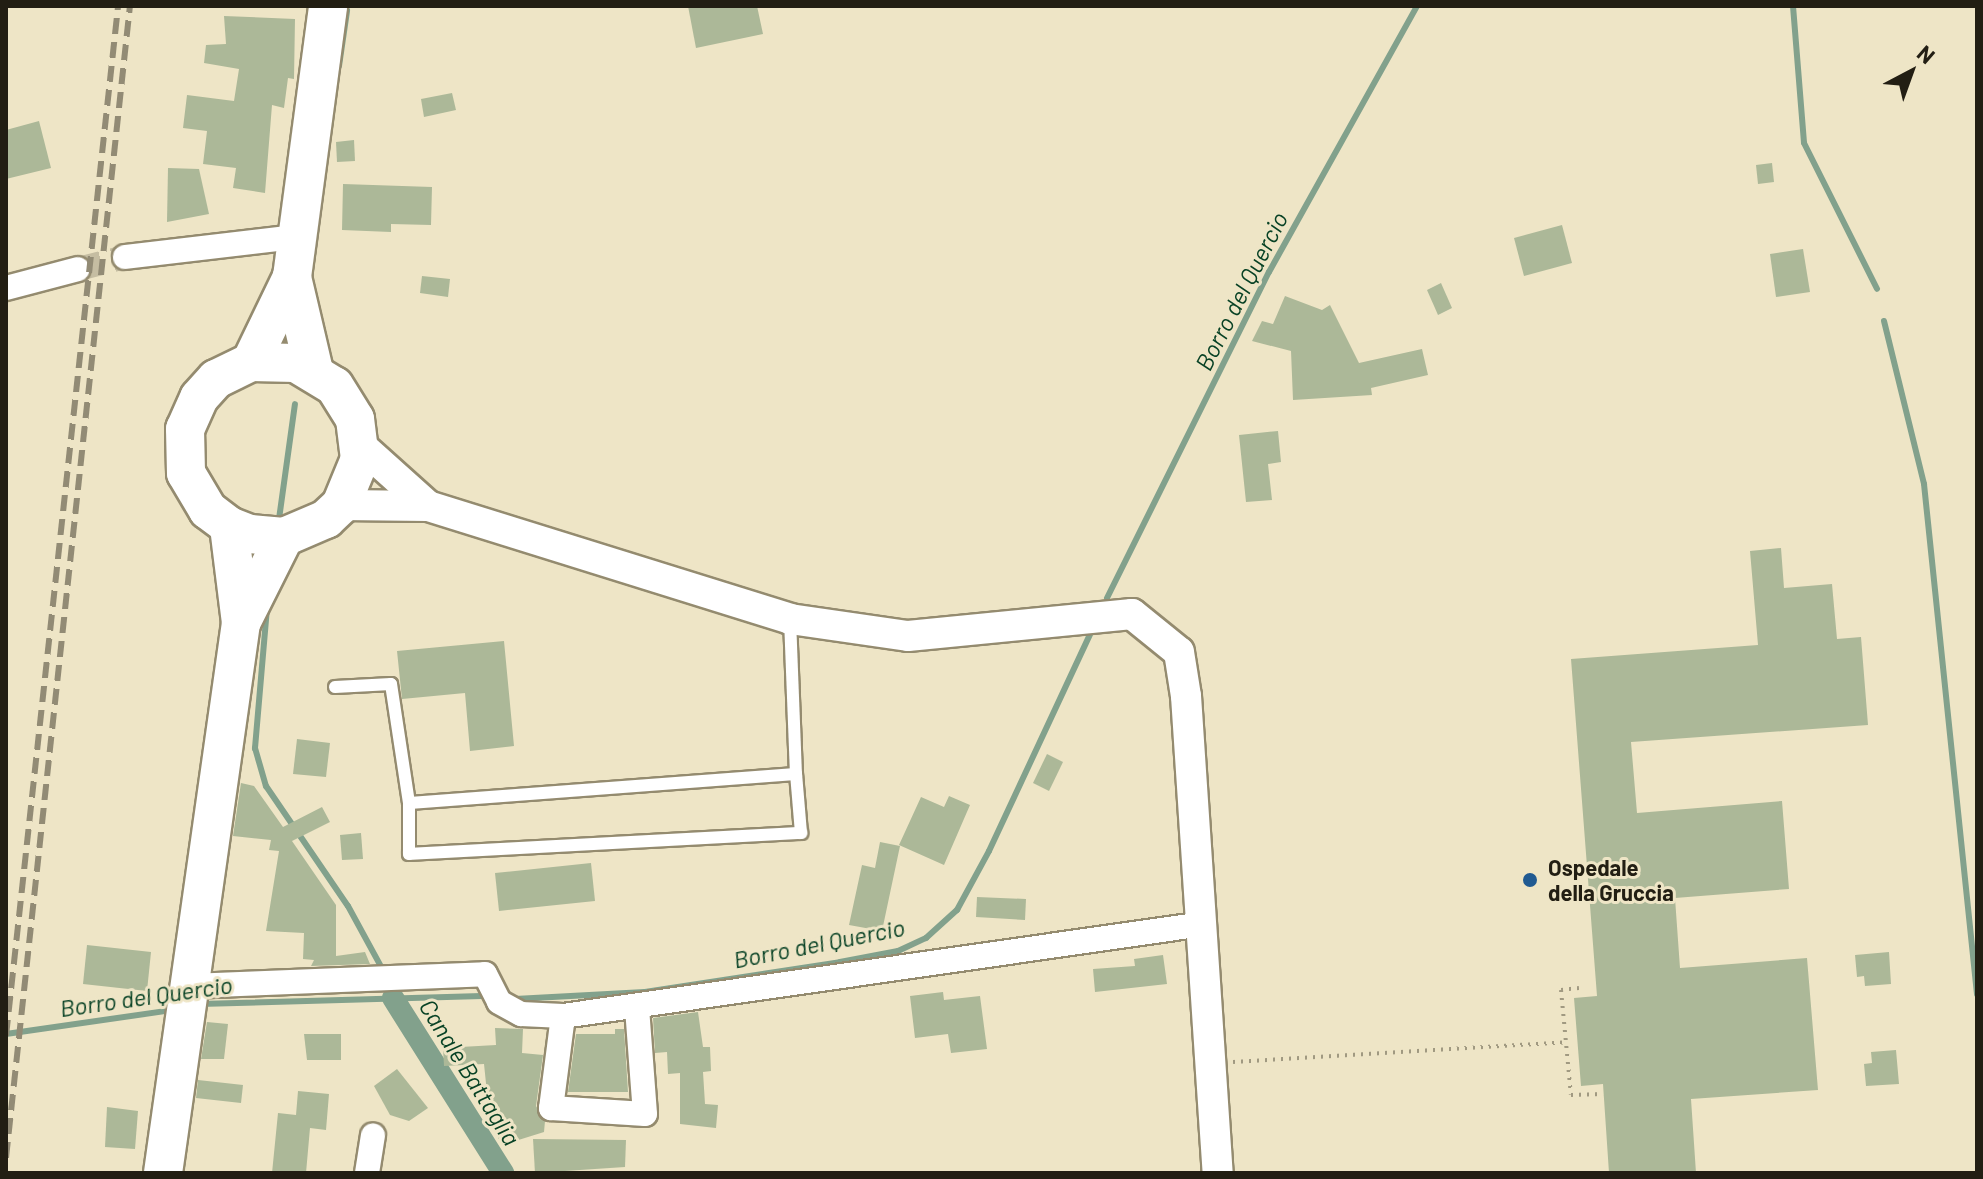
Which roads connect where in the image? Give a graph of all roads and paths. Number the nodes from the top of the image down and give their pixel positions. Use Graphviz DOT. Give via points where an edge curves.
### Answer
graph roads {
  1 [pos="328,6"];
  2 [pos="295,237"];
  3 [pos="125,257"];
  4 [pos="78,269"];
  5 [pos="292,277"];
  6 [pos="6,288"];
  7 [pos="251,362"];
  8 [pos="314,371"];
  9 [pos="360,445"];
  10 [pos="341,505"];
  11 [pos="428,506"];
  12 [pos="229,526"];
  13 [pos="284,537"];
  14 [pos="790,619"];
  15 [pos="241,623"];
  16 [pos="335,687"];
  17 [pos="796,774"];
  18 [pos="409,803"];
  19 [pos="1203,924"];
  20 [pos="190,986"];
  21 [pos="1579,988"];
  22 [pos="637,1007"];
  23 [pos="563,1016"];
  24 [pos="1566,1042"];
  25 [pos="1212,1063"];
  26 [pos="1603,1094"];
  27 [pos="373,1135"];
  28 [pos="163,1173"];
  29 [pos="367,1173"];
  30 [pos="1218,1173"];
  1 -- 2 [label="main road"];
  2 -- 3 [label="street"];
  2 -- 5 [label="main road"];
  4 -- 6 [label="street"];
  5 -- 7 [label="main road"];
  5 -- 8 [label="main road"];
  7 -- 8 [label="main road" via="272,360"];
  7 -- 12 [label="main road" via="216,379 199,398 184,438 186,473 195,493"];
  8 -- 9 [label="main road" via="348,403"];
  9 -- 10 [label="main road" via="352,485"];
  9 -- 11 [label="street"];
  10 -- 11 [label="street"];
  10 -- 13 [label="main road" via="326,519"];
  11 -- 14 [label="street"];
  12 -- 13 [label="main road"];
  12 -- 15 [label="main road"];
  13 -- 15 [label="main road"];
  14 -- 17 [label="lane"];
  14 -- 19 [label="street" via="908,636 1132,614 1179,652"];
  15 -- 20 [label="main road"];
  16 -- 18 [label="lane" via="391,684"];
  17 -- 18 [label="lane"];
  17 -- 18 [label="lane" via="801,833 409,854"];
  19 -- 22 [label="street"];
  19 -- 25 [label="street"];
  20 -- 23 [label="street" via="485,974 499,1002 521,1014"];
  20 -- 28 [label="main road"];
  21 -- 24 [label="path" via="1561,990"];
  22 -- 23 [label="street"];
  22 -- 23 [label="street" via="645,1114 551,1108"];
  24 -- 25 [label="path"];
  24 -- 26 [label="path" via="1571,1095"];
  25 -- 30 [label="street"];
  27 -- 29 [label="street"];
}
